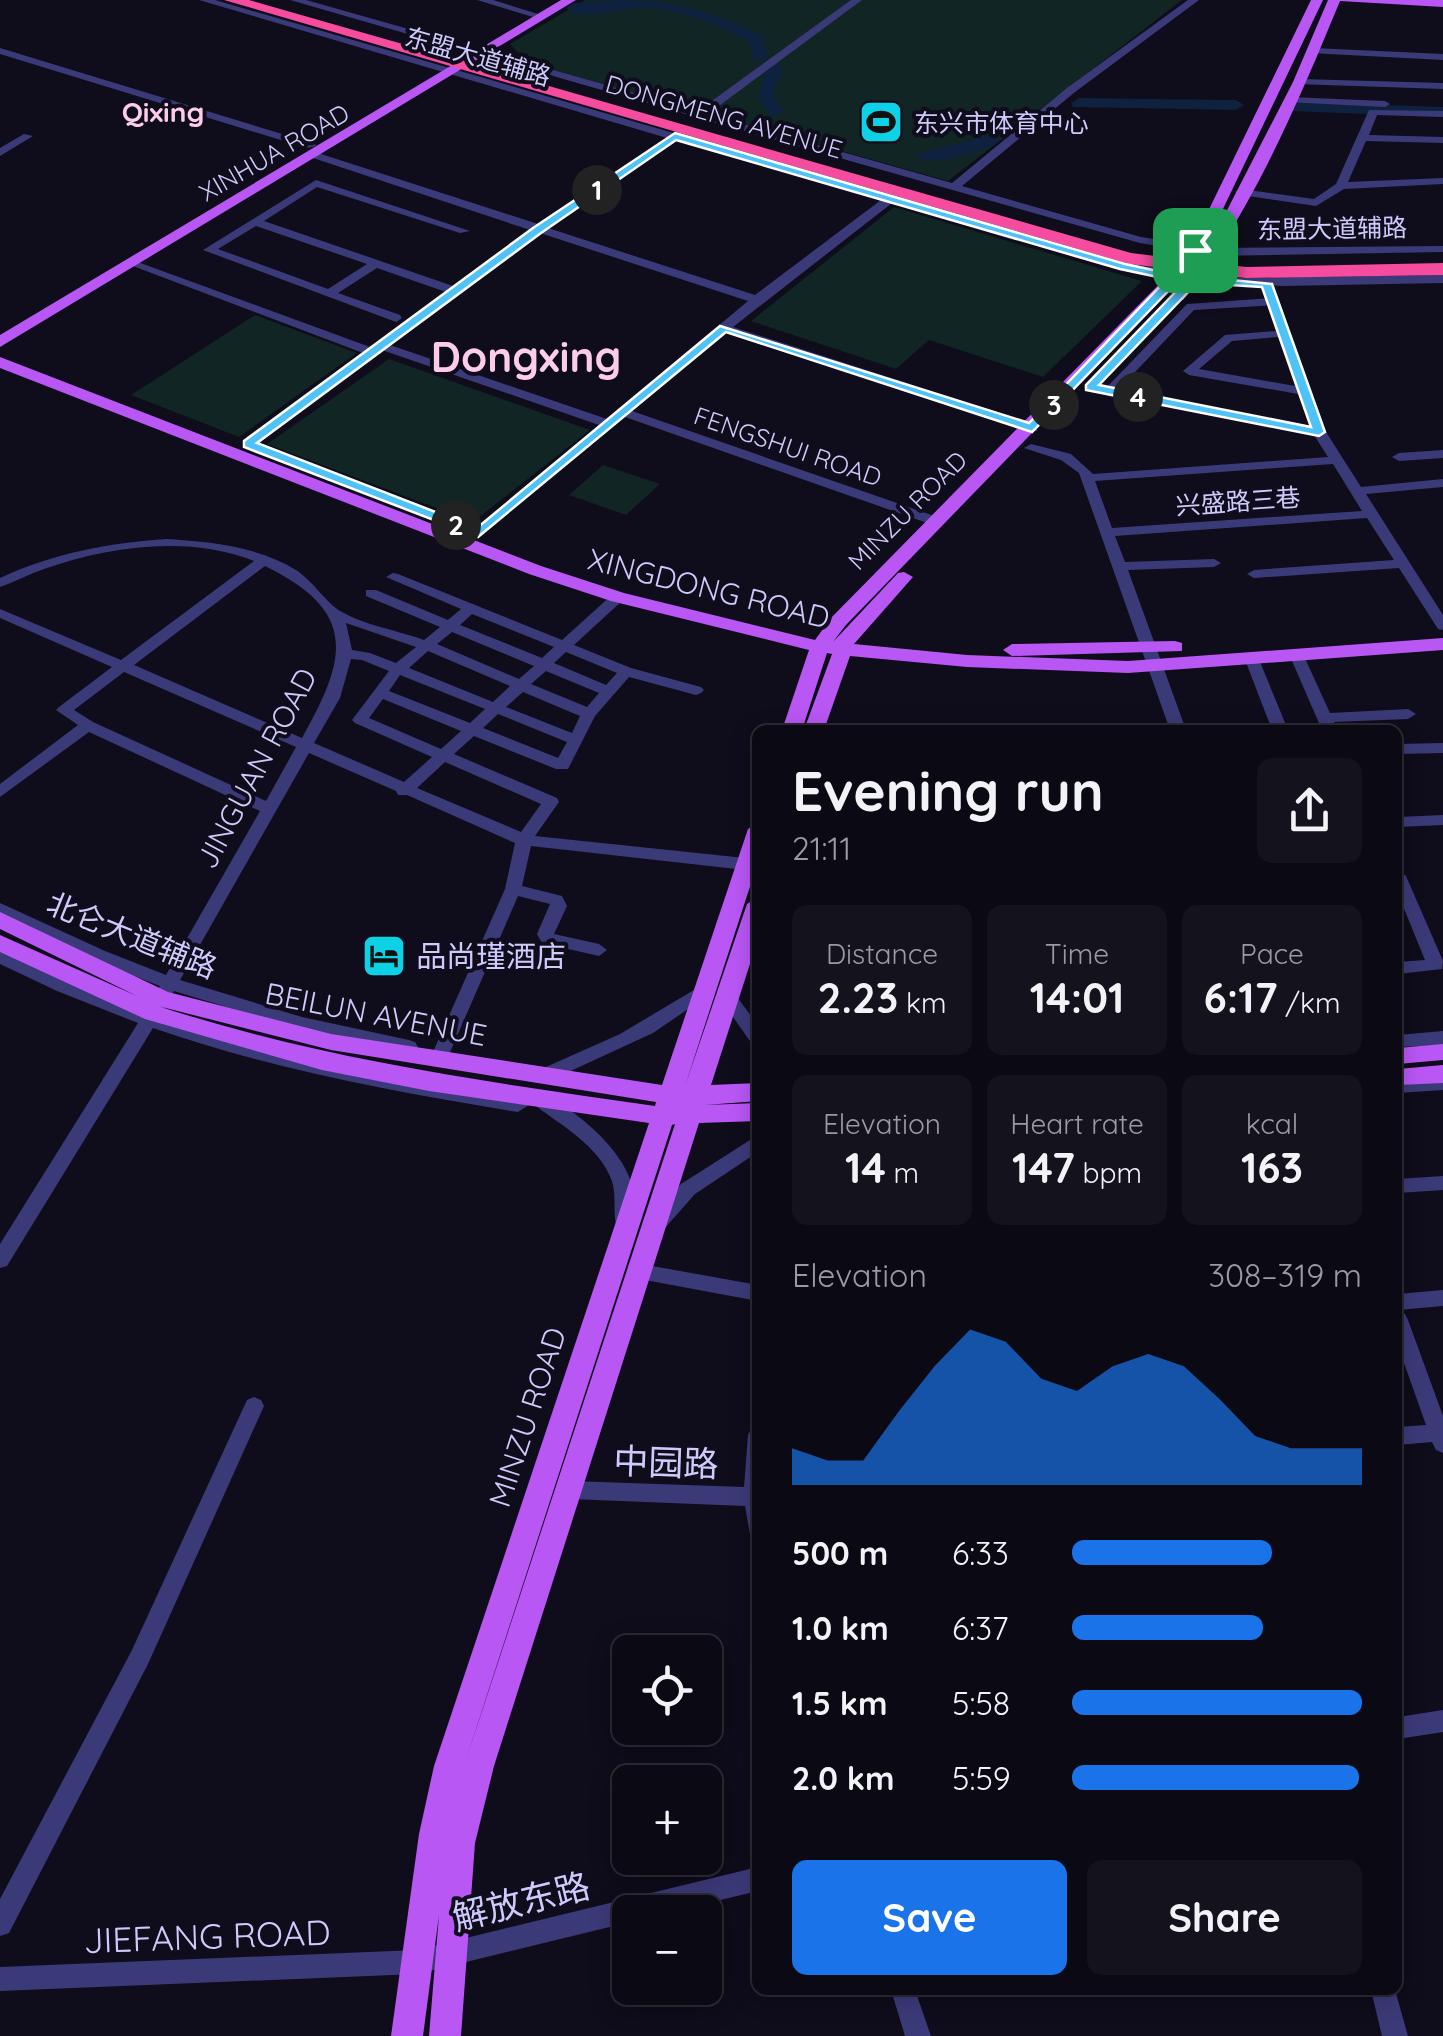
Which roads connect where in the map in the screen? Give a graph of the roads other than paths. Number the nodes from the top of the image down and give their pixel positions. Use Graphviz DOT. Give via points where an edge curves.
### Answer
graph roads {
  1 [pos="204,0"];
  2 [pos="232,0"];
  3 [pos="267,0"];
  4 [pos="295,0"];
  5 [pos="482,0"];
  6 [pos="557,0"];
  7 [pos="570,0"];
  8 [pos="857,0"];
  9 [pos="1194,0"];
  10 [pos="1317,0"];
  11 [pos="1334,0"];
  12 [pos="1345,0"];
  13 [pos="1443,4"];
  14 [pos="534,14"];
  15 [pos="0,51"];
  16 [pos="1314,52"];
  17 [pos="1443,57"];
  18 [pos="462,61"];
  19 [pos="1300,82"];
  20 [pos="1443,86"];
  21 [pos="1290,100"];
  22 [pos="1443,106"];
  23 [pos="1443,114"];
  24 [pos="696,118"];
  25 [pos="28,136"];
  26 [pos="675,136"];
  27 [pos="1363,138"];
  28 [pos="1443,140"];
  29 [pos="313,150"];
  30 [pos="0,153"];
  31 [pos="1443,182"];
  32 [pos="1341,186"];
  33 [pos="954,187"];
  34 [pos="1241,192"];
  35 [pos="890,199"];
  36 [pos="254,221"];
  37 [pos="1056,221"];
  38 [pos="540,228"];
  39 [pos="464,231"];
  40 [pos="1374,239"];
  41 [pos="1443,249"];
  42 [pos="1389,255"];
  43 [pos="1443,258"];
  44 [pos="131,263"];
  45 [pos="377,263"];
  46 [pos="1194,265"];
  47 [pos="1443,270"];
  48 [pos="1443,279"];
  49 [pos="1266,284"];
  50 [pos="456,291"];
  51 [pos="328,294"];
  52 [pos="758,300"];
  53 [pos="1273,302"];
  54 [pos="396,318"];
  55 [pos="724,328"];
  56 [pos="0,331"];
  57 [pos="1285,333"];
  58 [pos="0,342"];
  59 [pos="378,350"];
  60 [pos="0,351"];
  61 [pos="0,362"];
  62 [pos="1090,387"];
  63 [pos="1302,390"];
  64 [pos="1109,392"];
  65 [pos="623,412"];
  66 [pos="610,424"];
  67 [pos="1032,428"];
  68 [pos="1319,432"];
  69 [pos="248,444"];
  70 [pos="1030,448"];
  71 [pos="1443,454"];
  72 [pos="1399,457"];
  73 [pos="1337,460"];
  74 [pos="1087,478"];
  75 [pos="1443,483"];
  76 [pos="1358,491"];
  77 [pos="1373,514"];
  78 [pos="938,522"];
  79 [pos="1107,532"];
  80 [pos="478,534"];
  81 [pos="265,560"];
  82 [pos="1214,562"];
  83 [pos="1405,563"];
  84 [pos="1118,566"];
  85 [pos="1254,574"];
  86 [pos="393,577"];
  87 [pos="0,583"];
  88 [pos="371,593"];
  89 [pos="618,597"];
  90 [pos="471,608"];
  91 [pos="0,613"];
  92 [pos="336,615"];
  93 [pos="450,626"];
  94 [pos="1443,628"];
  95 [pos="834,642"];
  96 [pos="566,644"];
  97 [pos="1443,644"];
  98 [pos="426,645"];
  99 [pos="344,654"];
  100 [pos="1296,654"];
  101 [pos="1150,656"];
  102 [pos="1251,657"];
  103 [pos="544,664"];
  104 [pos="123,666"];
  105 [pos="396,671"];
  106 [pos="626,671"];
  107 [pos="520,685"];
  108 [pos="606,690"];
  109 [pos="696,690"];
  110 [pos="378,692"];
  111 [pos="495,708"];
  112 [pos="589,714"];
  113 [pos="1408,714"];
  114 [pos="1328,724"];
  115 [pos="88,725"];
  116 [pos="794,725"];
  117 [pos="815,725"];
  118 [pos="1176,725"];
  119 [pos="1278,725"];
  120 [pos="472,729"];
  121 [pos="576,740"];
  122 [pos="304,744"];
  123 [pos="1443,748"];
  124 [pos="1402,749"];
  125 [pos="444,755"];
  126 [pos="404,791"];
  127 [pos="0,792"];
  128 [pos="268,808"];
  129 [pos="1443,820"];
  130 [pos="1402,822"];
  131 [pos="524,840"];
  132 [pos="752,845"];
  133 [pos="745,864"];
  134 [pos="1402,885"];
  135 [pos="513,889"];
  136 [pos="0,909"];
  137 [pos="752,917"];
  138 [pos="0,920"];
  139 [pos="0,944"];
  140 [pos="599,950"];
  141 [pos="0,957"];
  142 [pos="1439,965"];
  143 [pos="1402,968"];
  144 [pos="716,994"];
  145 [pos="158,1005"];
  146 [pos="752,1033"];
  147 [pos="1443,1038"];
  148 [pos="1402,1041"];
  149 [pos="1443,1052"];
  150 [pos="1402,1056"];
  151 [pos="439,1057"];
  152 [pos="1443,1074"];
  153 [pos="1402,1077"];
  154 [pos="1443,1083"];
  155 [pos="1402,1086"];
  156 [pos="536,1087"];
  157 [pos="752,1093"];
  158 [pos="679,1106"];
  159 [pos="752,1112"];
  160 [pos="752,1146"];
  161 [pos="1443,1182"];
  162 [pos="1402,1186"];
  163 [pos="637,1229"];
  164 [pos="0,1260"];
  165 [pos="641,1272"];
  166 [pos="752,1291"];
  167 [pos="1443,1298"];
  168 [pos="1402,1302"];
  169 [pos="1406,1365"];
  170 [pos="254,1406"];
  171 [pos="1440,1428"];
  172 [pos="1402,1435"];
  173 [pos="571,1490"];
  174 [pos="752,1497"];
  175 [pos="1443,1720"];
  176 [pos="1402,1727"];
  177 [pos="752,1880"];
  178 [pos="0,1924"];
  179 [pos="450,1954"];
  180 [pos="417,1962"];
  181 [pos="0,1979"];
  182 [pos="905,1995"];
  183 [pos="1384,1995"];
  184 [pos="407,2036"];
  185 [pos="445,2036"];
  186 [pos="918,2036"];
  187 [pos="1395,2036"];
  1 -- 18 [label="street, 东盟大道辅路"];
  2 -- 18 [label="highway, DONGMENG AVENUE"];
  3 -- 18 [label="highway, DONGMENG AVENUE"];
  4 -- 18 [label="street, 东盟大道辅路"];
  5 -- 14 [label="street"];
  6 -- 14 [label="main road, XINHUA ROAD"];
  7 -- 18 [label="main road, XINHUA ROAD"];
  8 -- 24 [label="street"];
  9 -- 33 [label="street"];
  10 -- 46 [label="main road, MINZU ROAD"];
  11 -- 16 [label="main road, MINZU ROAD"];
  12 -- 13 [label="main road"];
  14 -- 18 [label="main road, XINHUA ROAD"];
  15 -- 29 [label="street"];
  16 -- 17 [label="street"];
  16 -- 19 [label="main road, MINZU ROAD"];
  18 -- 24 [label="highway, DONGMENG AVENUE"];
  18 -- 26 [label="street, 东盟大道辅路"];
  18 -- 29 [label="main road, XINHUA ROAD"];
  18 -- 46 [label="highway, DONGMENG AVENUE" via="1110,253"];
  19 -- 20 [label="street"];
  19 -- 21 [label="main road, MINZU ROAD"];
  21 -- 22 [label="street"];
  21 -- 34 [label="main road, MINZU ROAD"];
  23 -- 27 [label="street" via="1373,112"];
  24 -- 33 [label="street"];
  24 -- 37 [label="highway, DONGMENG AVENUE"];
  25 -- 30 [label="street"];
  26 -- 35 [label="street, 东盟大道辅路"];
  26 -- 38 [label="street"];
  27 -- 28 [label="street"];
  27 -- 32 [label="street"];
  29 -- 38 [label="street"];
  29 -- 44 [label="main road, XINHUA ROAD"];
  29 -- 56 [label="main road, XINHUA ROAD"];
  31 -- 32 [label="street"];
  32 -- 34 [label="street" via="1316,203"];
  33 -- 37 [label="street"];
  34 -- 46 [label="main road, MINZU ROAD"];
  35 -- 46 [label="street, 东盟大道辅路" via="1124,267"];
  35 -- 52 [label="street"];
  36 -- 39 [label="street" via="316,183"];
  36 -- 45 [label="street"];
  36 -- 51 [label="street" via="209,250"];
  37 -- 46 [label="highway, DONGMENG AVENUE"];
  38 -- 50 [label="street"];
  38 -- 52 [label="street"];
  40 -- 42 [label="street"];
  41 -- 42 [label="street, 东盟大道辅路"];
  42 -- 43 [label="highway, DONGMENG AVENUE"];
  42 -- 46 [label="highway, DONGMENG AVENUE"];
  44 -- 58 [label="main road, XINHUA ROAD"];
  44 -- 59 [label="street"];
  45 -- 50 [label="street"];
  45 -- 51 [label="street"];
  46 -- 47 [label="highway, DONGMENG AVENUE" via="1266,275"];
  46 -- 49 [label="street, 东盟大道辅路"];
  46 -- 62 [label="main road, MINZU ROAD"];
  46 -- 67 [label="main road, MINZU ROAD"];
  48 -- 49 [label="street, 东盟大道辅路"];
  49 -- 53 [label="street"];
  50 -- 59 [label="street"];
  51 -- 54 [label="street"];
  52 -- 55 [label="street"];
  53 -- 57 [label="street"];
  53 -- 64 [label="street" via="1191,307"];
  55 -- 65 [label="street"];
  55 -- 67 [label="street"];
  57 -- 63 [label="street"];
  57 -- 63 [label="street" via="1235,336 1189,371"];
  59 -- 66 [label="street"];
  59 -- 69 [label="street"];
  60 -- 69 [label="main road, XINGDONG ROAD"];
  61 -- 89 [label="main road, XINGDONG ROAD"];
  62 -- 64 [label="street"];
  62 -- 70 [label="main road, MINZU ROAD"];
  63 -- 68 [label="street"];
  64 -- 68 [label="street"];
  65 -- 66 [label="street"];
  65 -- 78 [label="street, FENGSHUI ROAD"];
  66 -- 80 [label="street"];
  67 -- 78 [label="main road, MINZU ROAD"];
  68 -- 73 [label="street"];
  69 -- 80 [label="main road, XINGDONG ROAD"];
  70 -- 74 [label="street" via="1077,463"];
  70 -- 95 [label="main road, MINZU ROAD"];
  71 -- 72 [label="street"];
  73 -- 74 [label="street"];
  73 -- 76 [label="street"];
  74 -- 79 [label="street"];
  75 -- 76 [label="street"];
  76 -- 77 [label="street"];
  77 -- 79 [label="street, 兴盛路三巷"];
  77 -- 83 [label="street"];
  78 -- 95 [label="main road, MINZU ROAD"];
  79 -- 84 [label="street"];
  80 -- 95 [label="main road, XINGDONG ROAD" via="625,586"];
  81 -- 87 [label="street" via="197,546 124,546 49,562"];
  81 -- 92 [label="street" via="304,581"];
  81 -- 104 [label="street"];
  82 -- 84 [label="street"];
  83 -- 85 [label="street"];
  83 -- 94 [label="street"];
  84 -- 101 [label="street"];
  86 -- 90 [label="street"];
  88 -- 93 [label="street"];
  89 -- 95 [label="main road, XINGDONG ROAD"];
  89 -- 96 [label="street"];
  90 -- 93 [label="street"];
  90 -- 96 [label="street"];
  91 -- 104 [label="street"];
  92 -- 98 [label="street"];
  92 -- 99 [label="street, JINGUAN ROAD"];
  93 -- 98 [label="street"];
  93 -- 103 [label="street"];
  94 -- 101 [label="main road, XINGDONG ROAD"];
  95 -- 101 [label="main road, XINGDONG ROAD" via="1046,667"];
  95 -- 116 [label="main road, MINZU ROAD"];
  95 -- 117 [label="main road, MINZU ROAD"];
  96 -- 103 [label="street"];
  96 -- 106 [label="street"];
  97 -- 100 [label="main road, XINGDONG ROAD"];
  98 -- 105 [label="street"];
  98 -- 107 [label="street"];
  99 -- 105 [label="street"];
  99 -- 122 [label="street, JINGUAN ROAD" via="332,698"];
  100 -- 102 [label="main road, XINGDONG ROAD"];
  100 -- 114 [label="street"];
  101 -- 102 [label="main road, XINGDONG ROAD"];
  101 -- 118 [label="street"];
  102 -- 119 [label="street"];
  103 -- 107 [label="street"];
  103 -- 108 [label="street"];
  104 -- 115 [label="street" via="64,710"];
  104 -- 122 [label="street"];
  105 -- 110 [label="street"];
  105 -- 111 [label="street"];
  106 -- 108 [label="street"];
  106 -- 109 [label="street"];
  107 -- 111 [label="street"];
  107 -- 112 [label="street"];
  108 -- 112 [label="street"];
  110 -- 120 [label="street"];
  110 -- 125 [label="street" via="360,720"];
  111 -- 120 [label="street"];
  111 -- 121 [label="street"];
  112 -- 121 [label="street"];
  113 -- 114 [label="street"];
  115 -- 127 [label="street"];
  115 -- 128 [label="street"];
  120 -- 121 [label="street" via="557,764 565,763"];
  120 -- 125 [label="street"];
  122 -- 126 [label="street"];
  122 -- 128 [label="street, JINGUAN ROAD"];
  123 -- 124 [label="street"];
  125 -- 126 [label="street"];
  125 -- 131 [label="street" via="551,802"];
  126 -- 131 [label="street"];
  128 -- 145 [label="street, JINGUAN ROAD"];
  129 -- 130 [label="street"];
  131 -- 133 [label="street"];
  131 -- 135 [label="street"];
  132 -- 133 [label="main road, MINZU ROAD"];
  133 -- 144 [label="main road, MINZU ROAD"];
  134 -- 142 [label="street"];
  135 -- 140 [label="street" via="556,900 548,939"];
  135 -- 151 [label="street"];
  136 -- 145 [label="street, 北仑大道辅路" via="68,944"];
  137 -- 144 [label="main road, MINZU ROAD"];
  138 -- 145 [label="main road, BEILUN AVENUE"];
  139 -- 145 [label="main road, BEILUN AVENUE"];
  141 -- 145 [label="street"];
  142 -- 143 [label="street"];
  144 -- 146 [label="street"];
  144 -- 156 [label="street"];
  144 -- 158 [label="main road, MINZU ROAD"];
  145 -- 151 [label="main road, BEILUN AVENUE"];
  145 -- 156 [label="main road, BEILUN AVENUE" via="322,1061"];
  145 -- 164 [label="street, JINGUAN ROAD"];
  147 -- 148 [label="street"];
  149 -- 150 [label="main road"];
  151 -- 156 [label="main road, BEILUN AVENUE"];
  152 -- 153 [label="main road"];
  154 -- 155 [label="street"];
  156 -- 158 [label="main road, BEILUN AVENUE"];
  156 -- 163 [label="street" via="613,1164"];
  157 -- 158 [label="main road, BEILUN AVENUE"];
  158 -- 159 [label="main road, BEILUN AVENUE"];
  158 -- 163 [label="main road, MINZU ROAD"];
  160 -- 163 [label="street"];
  161 -- 162 [label="street"];
  163 -- 165 [label="main road, MINZU ROAD"];
  163 -- 180 [label="main road, MINZU ROAD" via="448,1766"];
  165 -- 166 [label="street"];
  165 -- 173 [label="main road, MINZU ROAD"];
  167 -- 168 [label="street"];
  169 -- 171 [label="street"];
  170 -- 178 [label="street" via="140,1657"];
  171 -- 172 [label="street"];
  173 -- 174 [label="street, 中园路"];
  173 -- 179 [label="main road, MINZU ROAD" via="480,1766 460,1843"];
  175 -- 176 [label="street"];
  177 -- 179 [label="street, 解放东路"];
  179 -- 180 [label="street, 解放东路"];
  179 -- 185 [label="main road, MINZU ROAD"];
  180 -- 181 [label="street, JIEFANG ROAD"];
  180 -- 184 [label="main road, MINZU ROAD"];
  182 -- 186 [label="street"];
  183 -- 187 [label="street"];
}
